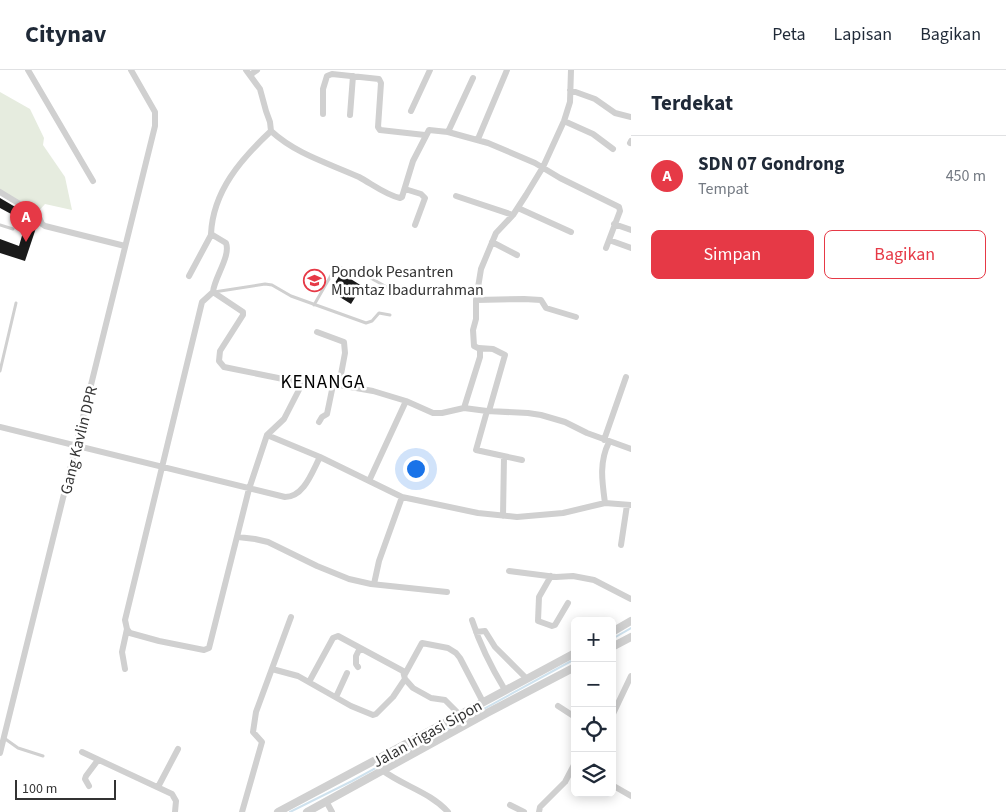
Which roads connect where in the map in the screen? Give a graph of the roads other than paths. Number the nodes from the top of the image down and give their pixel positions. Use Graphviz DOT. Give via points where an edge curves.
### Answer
graph roads {
  1 [pos="28,70"];
  2 [pos="131,70"];
  3 [pos="257,70"];
  4 [pos="430,70"];
  5 [pos="507,70"];
  6 [pos="571,70"];
  7 [pos="248,72"];
  8 [pos="353,76"];
  9 [pos="474,78"];
  10 [pos="570,90"];
  11 [pos="411,111"];
  12 [pos="323,114"];
  13 [pos="350,115"];
  14 [pos="631,117"];
  15 [pos="564,122"];
  16 [pos="271,131"];
  17 [pos="448,132"];
  18 [pos="426,135"];
  19 [pos="478,139"];
  20 [pos="613,149"];
  21 [pos="543,167"];
  22 [pos="93,181"];
  23 [pos="405,189"];
  24 [pos="0,192"];
  25 [pos="456,196"];
  26 [pos="518,208"];
  27 [pos="513,215"];
  28 [pos="614,224"];
  29 [pos="0,226"];
  30 [pos="415,226"];
  31 [pos="12,229"];
  32 [pos="631,230"];
  33 [pos="571,232"];
  34 [pos="212,235"];
  35 [pos="609,240"];
  36 [pos="492,242"];
  37 [pos="125,246"];
  38 [pos="606,248"];
  39 [pos="631,248"];
  40 [pos="517,255"];
  41 [pos="189,276"];
  42 [pos="213,292"];
  43 [pos="401,295"];
  44 [pos="476,300"];
  45 [pos="16,303"];
  46 [pos="314,304"];
  47 [pos="390,315"];
  48 [pos="576,317"];
  49 [pos="317,332"];
  50 [pos="479,348"];
  51 [pos="0,371"];
  52 [pos="626,377"];
  53 [pos="303,382"];
  54 [pos="336,385"];
  55 [pos="406,401"];
  56 [pos="464,408"];
  57 [pos="488,411"];
  58 [pos="319,422"];
  59 [pos="0,427"];
  60 [pos="267,435"];
  61 [pos="606,441"];
  62 [pos="76,446"];
  63 [pos="631,449"];
  64 [pos="320,457"];
  65 [pos="504,457"];
  66 [pos="522,460"];
  67 [pos="162,468"];
  68 [pos="369,481"];
  69 [pos="249,489"];
  70 [pos="402,497"];
  71 [pos="605,503"];
  72 [pos="629,505"];
  73 [pos="503,516"];
  74 [pos="238,537"];
  75 [pos="621,545"];
  76 [pos="509,570"];
  77 [pos="551,576"];
  78 [pos="374,584"];
  79 [pos="447,592"];
  80 [pos="631,600"];
  81 [pos="568,603"];
  82 [pos="291,617"];
  83 [pos="472,620"];
  84 [pos="631,621"];
  85 [pos="127,629"];
  86 [pos="616,630"];
  87 [pos="476,632"];
  88 [pos="631,637"];
  89 [pos="616,645"];
  90 [pos="360,648"];
  91 [pos="571,654"];
  92 [pos="358,667"];
  93 [pos="125,669"];
  94 [pos="272,669"];
  95 [pos="571,669"];
  96 [pos="348,674"];
  97 [pos="405,676"];
  98 [pos="631,676"];
  99 [pos="526,678"];
  100 [pos="309,682"];
  101 [pos="505,690"];
  102 [pos="336,697"];
  103 [pos="483,702"];
  104 [pos="616,702"];
  105 [pos="558,706"];
  106 [pos="571,714"];
  107 [pos="460,715"];
  108 [pos="4,738"];
  109 [pos="178,749"];
  110 [pos="82,752"];
  111 [pos="0,754"];
  112 [pos="43,756"];
  113 [pos="98,760"];
  114 [pos="382,770"];
  115 [pos="571,771"];
  116 [pos="88,786"];
  117 [pos="158,787"];
  118 [pos="616,787"];
  119 [pos="631,796"];
  120 [pos="326,801"];
  121 [pos="512,808"];
  122 [pos="175,812"];
  123 [pos="242,812"];
  124 [pos="278,812"];
  125 [pos="306,812"];
  126 [pos="332,812"];
  127 [pos="448,812"];
  128 [pos="524,812"];
  129 [pos="539,812"];
  1 -- 22 [label="street"];
  2 -- 37 [label="street, Gang Kavlin DPR" via="155,112 155,126"];
  3 -- 7 [label="street"];
  4 -- 11 [label="street"];
  5 -- 19 [label="street"];
  6 -- 10 [label="street"];
  7 -- 16 [label="street" via="260,89"];
  8 -- 12 [label="street" via="327,76 323,89"];
  8 -- 13 [label="street"];
  8 -- 18 [label="street" via="381,80 380,130"];
  9 -- 17 [label="street"];
  10 -- 14 [label="street" via="595,98 615,113"];
  10 -- 15 [label="street"];
  15 -- 20 [label="street" via="593,134"];
  15 -- 21 [label="street"];
  16 -- 23 [label="street" via="306,155 397,198 402,197"];
  16 -- 34 [label="street" via="240,162 228,181 211,224"];
  17 -- 18 [label="street" via="430,130"];
  17 -- 19 [label="street"];
  18 -- 23 [label="street" via="413,160"];
  19 -- 21 [label="street"];
  21 -- 26 [label="street"];
  21 -- 28 [label="street" via="619,207"];
  23 -- 30 [label="street" via="425,198"];
  24 -- 37 [label="street" via="38,214 45,226"];
  25 -- 27 [label="street"];
  26 -- 27 [label="street"];
  26 -- 33 [label="street"];
  27 -- 36 [label="street"];
  28 -- 32 [label="street"];
  28 -- 35 [label="street"];
  29 -- 31 [label="lane"];
  34 -- 41 [label="street"];
  34 -- 42 [label="street" via="228,247"];
  35 -- 38 [label="street"];
  35 -- 39 [label="street"];
  36 -- 40 [label="street"];
  36 -- 44 [label="street" via="481,269"];
  37 -- 62 [label="street, Gang Kavlin DPR"];
  42 -- 46 [label="lane" via="265,284"];
  42 -- 53 [label="street" via="243,312 220,351 222,365 228,369"];
  42 -- 67 [label="street" via="202,302"];
  43 -- 46 [label="lane" via="367,276 341,268 333,272"];
  44 -- 48 [label="street" via="541,300 546,308"];
  44 -- 50 [label="street" via="473,330 474,346"];
  45 -- 51 [label="lane"];
  46 -- 47 [label="lane" via="366,323 379,313"];
  49 -- 54 [label="street" via="344,342 345,353"];
  50 -- 56 [label="street" via="480,360"];
  50 -- 57 [label="street" via="505,354"];
  52 -- 61 [label="street"];
  53 -- 54 [label="street"];
  53 -- 60 [label="street" via="284,419"];
  54 -- 55 [label="street"];
  54 -- 58 [label="street" via="327,414"];
  55 -- 56 [label="street" via="433,413"];
  55 -- 68 [label="street"];
  56 -- 57 [label="street"];
  57 -- 61 [label="street" via="541,415"];
  57 -- 65 [label="street" via="476,450"];
  59 -- 62 [label="street"];
  60 -- 64 [label="street"];
  60 -- 69 [label="street"];
  61 -- 63 [label="street"];
  61 -- 71 [label="street" via="602,465"];
  62 -- 67 [label="street"];
  62 -- 108 [label="street, Gang Kavlin DPR"];
  64 -- 68 [label="street"];
  64 -- 69 [label="street" via="303,487 292,497"];
  65 -- 66 [label="street"];
  65 -- 73 [label="street"];
  67 -- 69 [label="street"];
  67 -- 85 [label="street" via="125,620"];
  68 -- 70 [label="street"];
  69 -- 74 [label="street"];
  70 -- 73 [label="street" via="478,514"];
  70 -- 78 [label="street"];
  71 -- 72 [label="street"];
  71 -- 73 [label="street" via="564,512"];
  72 -- 75 [label="street"];
  74 -- 78 [label="street" via="268,542 349,579"];
  74 -- 85 [label="street" via="208,650 159,641 130,633"];
  76 -- 77 [label="street"];
  77 -- 80 [label="street" via="594,580"];
  77 -- 81 [label="street" via="539,597 538,622 555,625"];
  78 -- 79 [label="street"];
  82 -- 94 [label="street"];
  83 -- 87 [label="street"];
  84 -- 86 [label="street"];
  85 -- 93 [label="street" via="122,652"];
  87 -- 99 [label="street" via="485,631 495,647"];
  87 -- 101 [label="street" via="490,666"];
  88 -- 89 [label="street"];
  90 -- 92 [label="street" via="356,656"];
  90 -- 97 [label="street" via="403,671"];
  90 -- 100 [label="street" via="335,636"];
  91 -- 99 [label="street, Jalan Irigasi Sipon"];
  94 -- 100 [label="street"];
  94 -- 123 [label="street" via="256,712 254,734 262,742"];
  95 -- 114 [label="street, Jalan Irigasi Sipon"];
  96 -- 102 [label="street"];
  97 -- 102 [label="street" via="393,697 373,715"];
  97 -- 103 [label="street" via="422,643 448,648 460,658"];
  97 -- 107 [label="street" via="413,688 431,698 445,700"];
  98 -- 104 [label="street"];
  99 -- 101 [label="street, Jalan Irigasi Sipon"];
  100 -- 102 [label="street"];
  101 -- 103 [label="street, Jalan Irigasi Sipon"];
  103 -- 107 [label="street, Jalan Irigasi Sipon"];
  105 -- 106 [label="street"];
  107 -- 124 [label="street, Jalan Irigasi Sipon"];
  108 -- 111 [label="street, Gang Kavlin DPR"];
  108 -- 112 [label="lane" via="18,748"];
  109 -- 117 [label="street"];
  110 -- 113 [label="street"];
  113 -- 116 [label="street" via="86,776"];
  113 -- 117 [label="street"];
  114 -- 120 [label="street, Jalan Irigasi Sipon"];
  114 -- 127 [label="street" via="428,796"];
  115 -- 129 [label="street"];
  117 -- 122 [label="street" via="174,796"];
  118 -- 119 [label="street"];
  120 -- 125 [label="street, Jalan Irigasi Sipon"];
  120 -- 126 [label="street"];
  121 -- 128 [label="street"];
}
